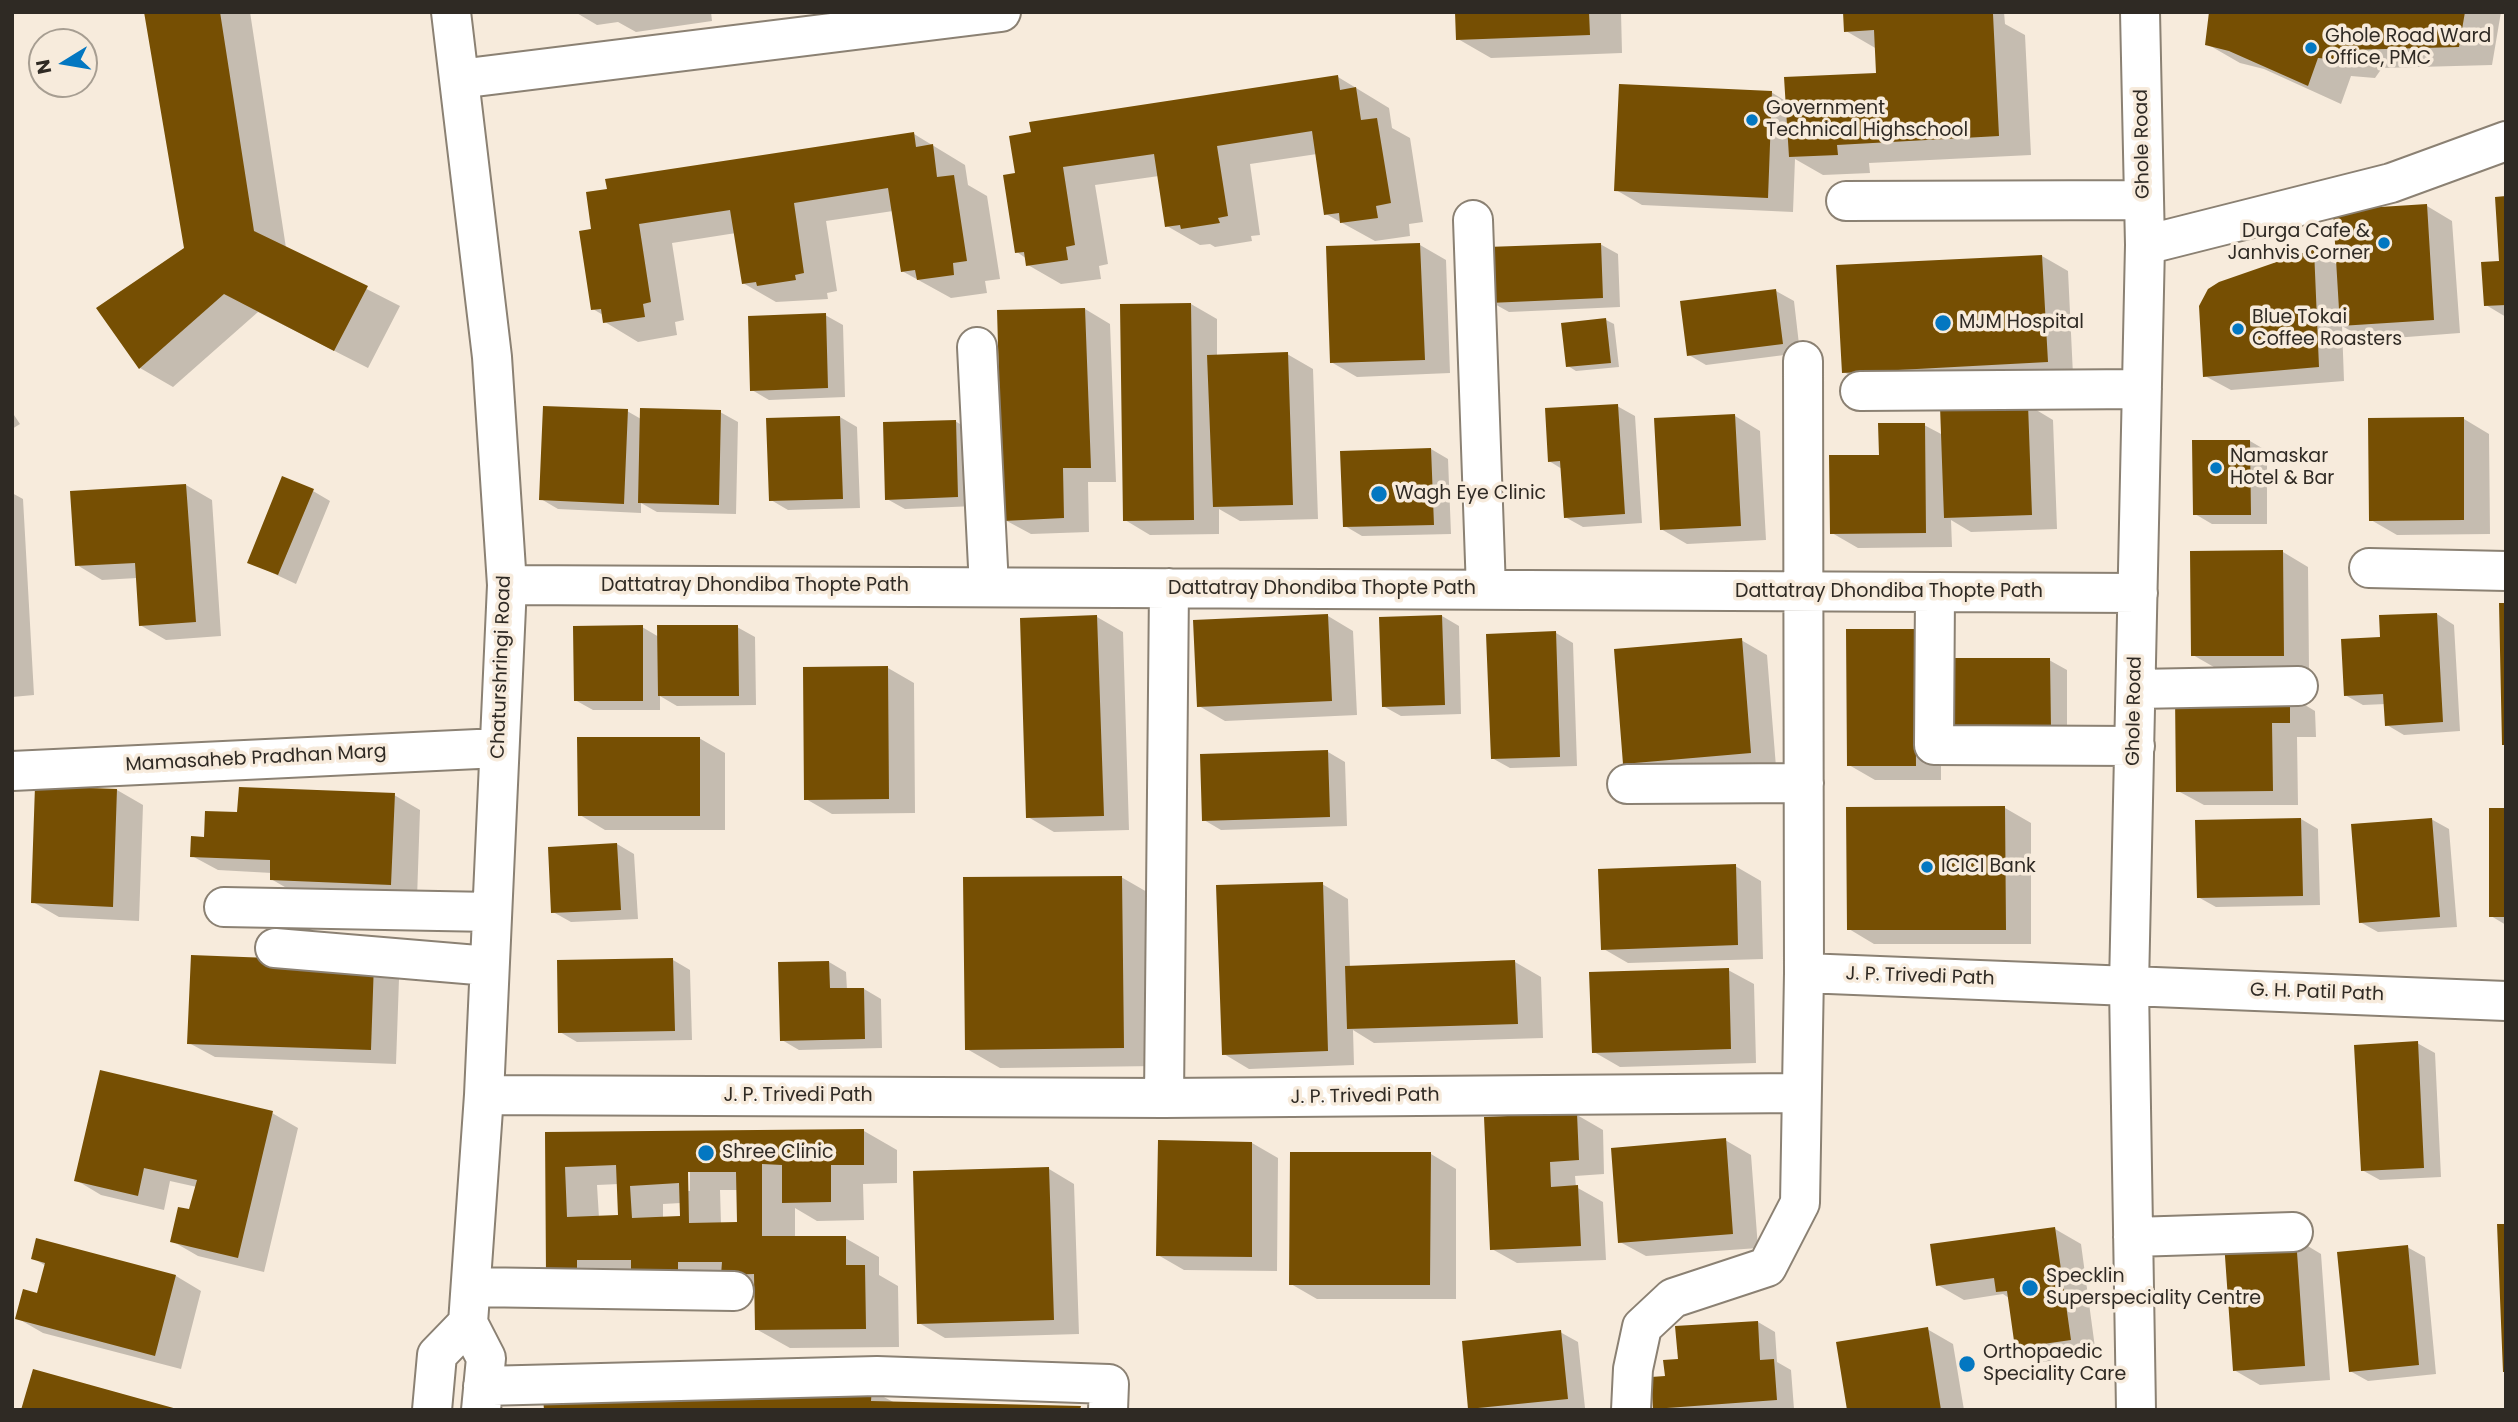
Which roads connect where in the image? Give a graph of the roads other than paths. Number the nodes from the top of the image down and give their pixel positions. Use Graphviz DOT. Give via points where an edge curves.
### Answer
graph roads {
  1 [pos="451,12"];
  2 [pos="1001,12"];
  3 [pos="2140,12"];
  4 [pos="957,15"];
  5 [pos="459,79"];
  6 [pos="2506,141"];
  7 [pos="2144,200"];
  8 [pos="1846,201"];
  9 [pos="1473,220"];
  10 [pos="2145,245"];
  11 [pos="977,347"];
  12 [pos="1802,361"];
  13 [pos="2142,388"];
  14 [pos="1860,391"];
  15 [pos="2369,568"];
  16 [pos="2506,572"];
  17 [pos="506,585"];
  18 [pos="989,587"];
  19 [pos="1169,588"];
  20 [pos="1486,590"];
  21 [pos="1804,591"];
  22 [pos="1935,592"];
  23 [pos="2138,593"];
  24 [pos="2298,687"];
  25 [pos="2136,689"];
  26 [pos="2135,746"];
  27 [pos="499,748"];
  28 [pos="12,771"];
  29 [pos="1804,783"];
  30 [pos="1627,784"];
  31 [pos="224,907"];
  32 [pos="492,912"];
  33 [pos="275,948"];
  34 [pos="489,966"];
  35 [pos="1804,973"];
  36 [pos="2129,986"];
  37 [pos="2506,1001"];
  38 [pos="1801,1093"];
  39 [pos="484,1095"];
  40 [pos="1164,1098"];
  41 [pos="2293,1232"];
  42 [pos="2133,1237"];
  43 [pos="734,1291"];
  44 [pos="470,1305"];
  45 [pos="482,1398"];
  46 [pos="432,1410"];
  47 [pos="1108,1410"];
  48 [pos="1631,1410"];
  49 [pos="2136,1410"];
  1 -- 5 [label="street, Chaturshringi Road"];
  2 -- 4 [label="street"];
  3 -- 7 [label="street, Ghole Road"];
  4 -- 5 [label="street"];
  5 -- 17 [label="street, Chaturshringi Road" via="492,357"];
  6 -- 10 [label="street" via="2391,183"];
  7 -- 8 [label="street"];
  7 -- 10 [label="street, Ghole Road"];
  9 -- 20 [label="street"];
  10 -- 13 [label="street, Ghole Road"];
  11 -- 18 [label="street"];
  12 -- 21 [label="street"];
  13 -- 14 [label="street"];
  13 -- 23 [label="street, Ghole Road"];
  15 -- 16 [label="street"];
  17 -- 18 [label="street, Dattatray Dhondiba Thopte Path"];
  17 -- 27 [label="street, Chaturshringi Road"];
  18 -- 19 [label="street, Dattatray Dhondiba Thopte Path"];
  19 -- 20 [label="street, Dattatray Dhondiba Thopte Path"];
  19 -- 40 [label="street"];
  20 -- 21 [label="street, Dattatray Dhondiba Thopte Path"];
  21 -- 22 [label="street, Dattatray Dhondiba Thopte Path"];
  21 -- 29 [label="street"];
  22 -- 23 [label="street, Dattatray Dhondiba Thopte Path"];
  22 -- 26 [label="street" via="1934,745"];
  23 -- 25 [label="street, Ghole Road"];
  24 -- 25 [label="street"];
  25 -- 26 [label="street, Ghole Road"];
  26 -- 36 [label="street, Ghole Road"];
  27 -- 28 [label="street, Mamasaheb Pradhan Marg"];
  27 -- 32 [label="street, Chaturshringi Road"];
  29 -- 30 [label="street"];
  29 -- 35 [label="street"];
  31 -- 32 [label="street"];
  32 -- 34 [label="street, Chaturshringi Road"];
  33 -- 34 [label="street"];
  34 -- 39 [label="street, Chaturshringi Road"];
  35 -- 36 [label="street, J. P. Trivedi Path"];
  35 -- 38 [label="street"];
  36 -- 37 [label="street, G. H. Patil Path"];
  36 -- 42 [label="street, Ghole Road"];
  38 -- 40 [label="street, J. P. Trivedi Path"];
  38 -- 48 [label="street" via="1800,1203 1786,1236 1767,1267 1673,1298 1642,1327"];
  39 -- 40 [label="street, J. P. Trivedi Path"];
  39 -- 44 [label="street, Chaturshringi Road"];
  41 -- 42 [label="street"];
  42 -- 49 [label="street, Ghole Road"];
  43 -- 44 [label="street"];
  44 -- 45 [label="street" via="486,1358"];
  44 -- 46 [label="street" via="437,1355"];
  45 -- 47 [label="street" via="877,1376 1109,1384"];
}
